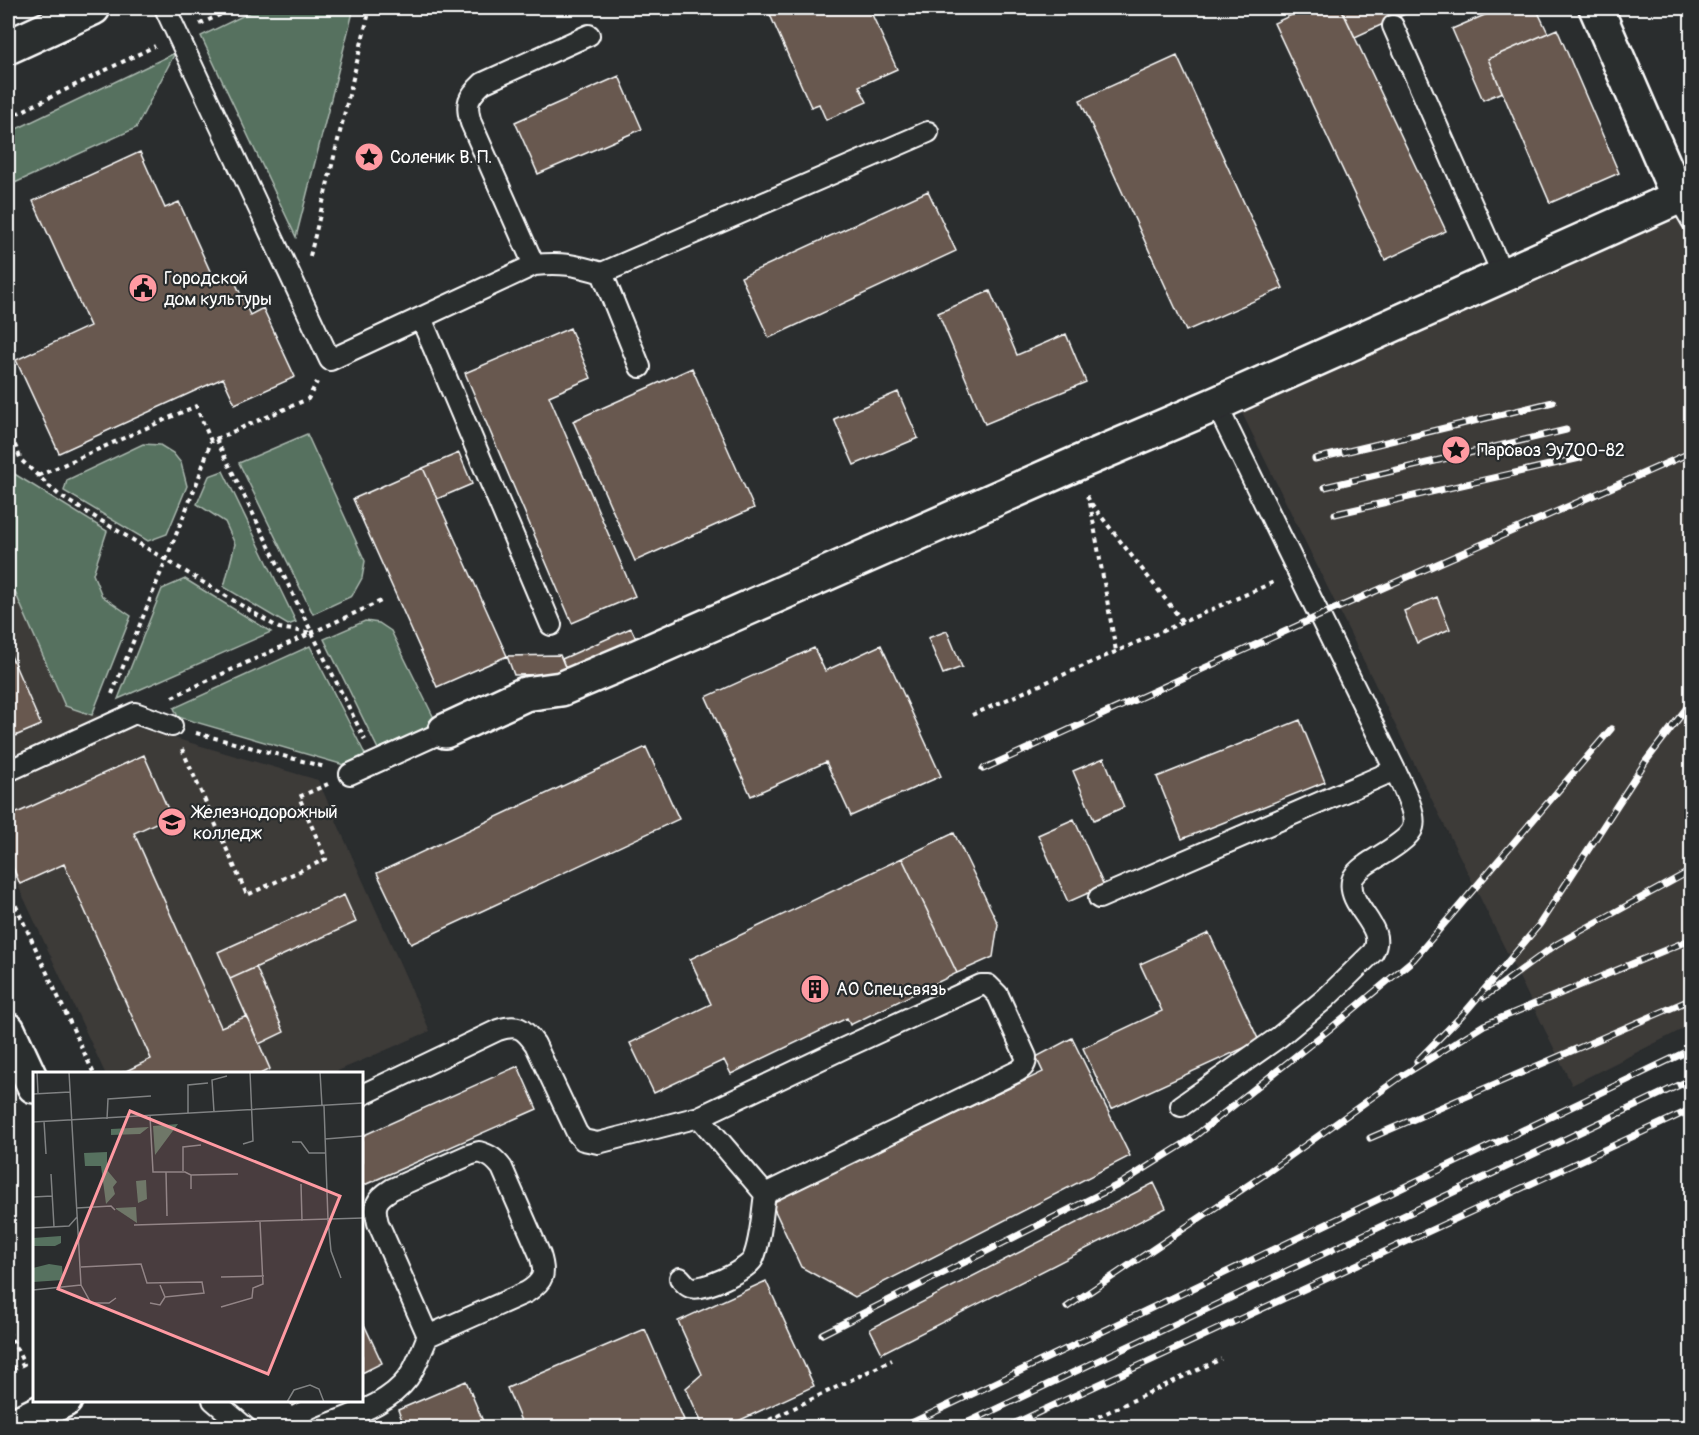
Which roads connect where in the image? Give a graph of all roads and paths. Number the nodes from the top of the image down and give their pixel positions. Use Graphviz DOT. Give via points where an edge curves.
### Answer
graph roads {
  1 [pos="93,8"];
  2 [pos="165,8"];
  3 [pos="235,8"];
  4 [pos="370,8"];
  5 [pos="1596,8"];
  6 [pos="1393,26"];
  7 [pos="178,35"];
  8 [pos="589,35"];
  9 [pos="8,47"];
  10 [pos="8,118"];
  11 [pos="928,132"];
  12 [pos="1687,203"];
  13 [pos="534,265"];
  14 [pos="602,273"];
  15 [pos="1503,275"];
  16 [pos="300,297"];
  17 [pos="421,318"];
  18 [pos="330,360"];
  19 [pos="640,367"];
  20 [pos="1216,404"];
  21 [pos="8,428"];
  22 [pos="214,440"];
  23 [pos="38,476"];
  24 [pos="166,560"];
  25 [pos="1298,571"];
  26 [pos="381,601"];
  27 [pos="1183,622"];
  28 [pos="551,625"];
  29 [pos="312,633"];
  30 [pos="1116,651"];
  31 [pos="135,713"];
  32 [pos="972,715"];
  33 [pos="172,726"];
  34 [pos="97,731"];
  35 [pos="445,731"];
  36 [pos="376,762"];
  37 [pos="1395,770"];
  38 [pos="8,771"];
  39 [pos="350,774"];
  40 [pos="8,889"];
  41 [pos="1099,898"];
  42 [pos="10,1039"];
  43 [pos="93,1072"];
  44 [pos="33,1084"];
  45 [pos="363,1095"];
  46 [pos="1181,1106"];
  47 [pos="699,1117"];
  48 [pos="765,1194"];
  49 [pos="680,1278"];
  50 [pos="8,1331"];
  51 [pos="428,1336"];
  52 [pos="1221,1359"];
  53 [pos="892,1360"];
  54 [pos="8,1372"];
  55 [pos="63,1402"];
  56 [pos="214,1402"];
  57 [pos="8,1428"];
  58 [pos="246,1428"];
  59 [pos="319,1428"];
  60 [pos="753,1428"];
  61 [pos="1074,1428"];
  1 -- 9 [label="street"];
  2 -- 7 [label="lane"];
  3 -- 7 [label="path"];
  4 -- 16 [label="path"];
  5 -- 12 [label="street"];
  6 -- 15 [label="lane"];
  7 -- 10 [label="path"];
  7 -- 16 [label="lane"];
  8 -- 13 [label="lane" via="483,83 468,102 471,123"];
  11 -- 14 [label="lane"];
  12 -- 15 [label="street"];
  13 -- 14 [label="lane" via="555,262"];
  13 -- 17 [label="lane"];
  14 -- 19 [label="lane"];
  15 -- 20 [label="street"];
  16 -- 18 [label="lane"];
  17 -- 18 [label="lane"];
  17 -- 28 [label="lane"];
  18 -- 22 [label="path" via="308,399"];
  20 -- 25 [label="lane"];
  20 -- 35 [label="street" via="561,689 525,694"];
  21 -- 23 [label="path" via="21,460"];
  22 -- 23 [label="path" via="196,406"];
  22 -- 24 [label="path"];
  22 -- 29 [label="path"];
  23 -- 24 [label="path" via="60,496"];
  24 -- 29 [label="path" via="279,628"];
  24 -- 34 [label="path"];
  25 -- 27 [label="path"];
  25 -- 37 [label="lane"];
  26 -- 29 [label="path"];
  27 -- 30 [label="path"];
  27 -- 30 [label="path" via="1090,502"];
  29 -- 31 [label="path"];
  29 -- 36 [label="path"];
  30 -- 32 [label="path"];
  31 -- 33 [label="lane"];
  31 -- 34 [label="lane"];
  33 -- 39 [label="path"];
  33 -- 39 [label="path" via="247,895 327,859 299,797"];
  34 -- 38 [label="lane"];
  35 -- 36 [label="lane"];
  36 -- 39 [label="lane"];
  37 -- 41 [label="lane"];
  37 -- 46 [label="lane" via="1412,811 1413,826 1405,839 1356,873 1352,880 1356,899 1377,939 1373,952 1278,1037"];
  40 -- 43 [label="path"];
  42 -- 44 [label="street"];
  45 -- 47 [label="lane" via="509,1027 520,1028 535,1044 583,1140 598,1143"];
  47 -- 48 [label="lane"];
  47 -- 48 [label="lane" via="974,987 988,985 994,990 1025,1051 1023,1068"];
  48 -- 49 [label="lane" via="751,1262 704,1287 690,1287"];
  50 -- 54 [label="path" via="24,1364"];
  51 -- 51 [label="lane" via="527,1292 543,1277 544,1266 502,1167 489,1154 479,1152 392,1189 376,1204 378,1223"];
  51 -- 59 [label="lane" via="410,1376 398,1391"];
  52 -- 61 [label="path"];
  53 -- 60 [label="path"];
  55 -- 57 [label="street"];
  56 -- 58 [label="lane"];
}
